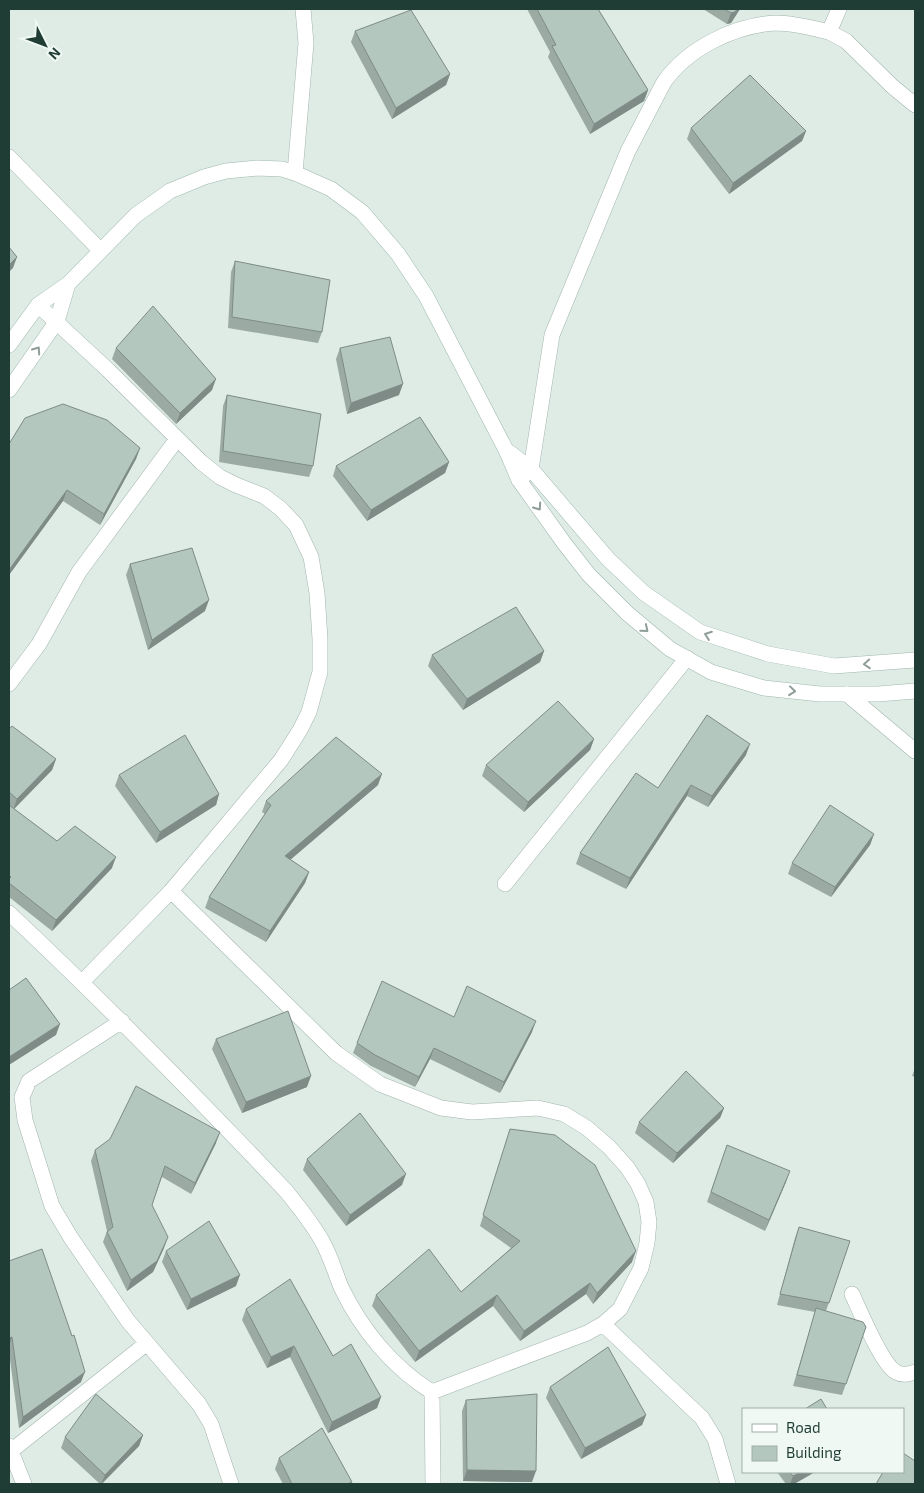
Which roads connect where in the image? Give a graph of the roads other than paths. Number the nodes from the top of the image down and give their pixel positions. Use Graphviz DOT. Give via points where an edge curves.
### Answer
graph roads {
  1 [pos="303,9"];
  2 [pos="839,9"];
  3 [pos="829,32"];
  4 [pos="915,105"];
  5 [pos="9,156"];
  6 [pos="295,173"];
  7 [pos="100,250"];
  8 [pos="68,284"];
  9 [pos="38,305"];
  10 [pos="57,321"];
  11 [pos="9,345"];
  12 [pos="9,390"];
  13 [pos="177,439"];
  14 [pos="506,450"];
  15 [pos="531,469"];
  16 [pos="520,480"];
  17 [pos="687,658"];
  18 [pos="915,660"];
  19 [pos="9,684"];
  20 [pos="915,691"];
  21 [pos="847,694"];
  22 [pos="915,750"];
  23 [pos="505,884"];
  24 [pos="171,891"];
  25 [pos="9,913"];
  26 [pos="82,982"];
  27 [pos="122,1021"];
  28 [pos="852,1294"];
  29 [pos="602,1324"];
  30 [pos="147,1344"];
  31 [pos="915,1372"];
  32 [pos="432,1392"];
  33 [pos="10,1449"];
  34 [pos="24,1484"];
  35 [pos="231,1484"];
  36 [pos="433,1484"];
  37 [pos="728,1484"];
  1 -- 6 [label="street" via="306,43"];
  2 -- 3 [label="street"];
  3 -- 4 [label="street" via="846,41"];
  3 -- 15 [label="street" via="776,23 746,29 717,38 694,53 664,82 628,151 552,335"];
  5 -- 7 [label="street"];
  6 -- 7 [label="street" via="257,168 204,177 170,192 136,215"];
  6 -- 14 [label="street" via="330,189 362,212 398,254 426,296"];
  7 -- 8 [label="street"];
  8 -- 9 [label="street"];
  8 -- 10 [label="street"];
  9 -- 10 [label="street"];
  9 -- 11 [label="street"];
  12 -- 10 [label="street, one-way"];
  10 -- 13 [label="street"];
  13 -- 19 [label="street" via="79,572 39,644"];
  13 -- 24 [label="street" via="220,477 264,496 296,525 311,557 317,593 320,672 310,712 282,760"];
  14 -- 15 [label="street"];
  14 -- 16 [label="street"];
  15 -- 16 [label="street"];
  18 -- 15 [label="street, one-way" via="834,666 768,654 700,632 644,593 608,559"];
  16 -- 17 [label="street, one-way" via="589,575 627,613 670,649"];
  17 -- 21 [label="street, one-way" via="711,672 764,688"];
  17 -- 23 [label="street"];
  20 -- 21 [label="street"];
  21 -- 22 [label="street"];
  24 -- 26 [label="street"];
  24 -- 29 [label="street" via="336,1053 380,1084 441,1108 472,1112 538,1108 564,1114 609,1147 638,1184 646,1202 649,1222 641,1268 620,1309"];
  25 -- 26 [label="street"];
  26 -- 27 [label="street"];
  27 -- 30 [label="street" via="29,1081 22,1097 25,1120 52,1206 97,1278"];
  27 -- 32 [label="street" via="286,1191 323,1243 355,1313 396,1365"];
  28 -- 31 [label="street" via="890,1368 906,1375"];
  29 -- 32 [label="street" via="587,1333"];
  29 -- 37 [label="street" via="702,1418 715,1439"];
  30 -- 33 [label="street"];
  30 -- 35 [label="street" via="199,1404 211,1424"];
  32 -- 36 [label="street"];
  33 -- 34 [label="street"];
}
